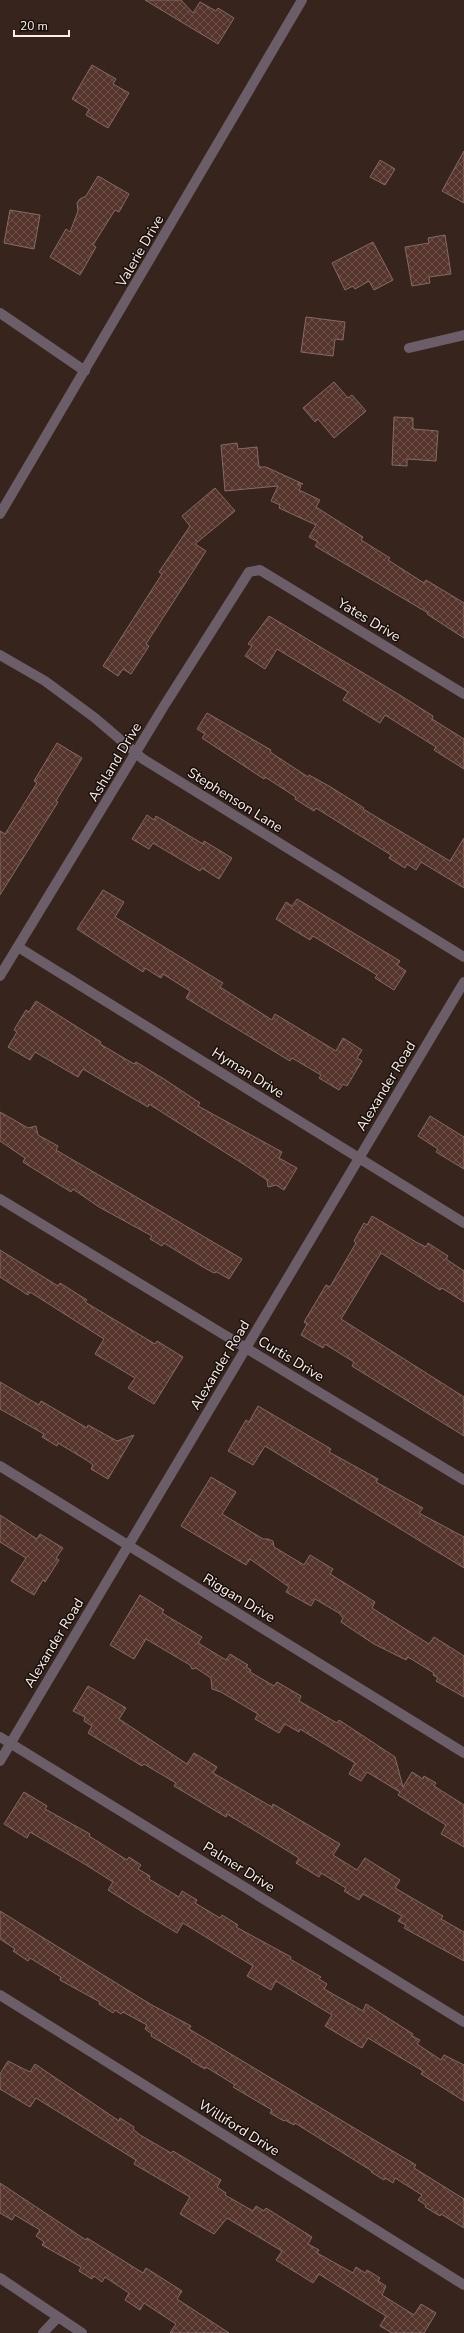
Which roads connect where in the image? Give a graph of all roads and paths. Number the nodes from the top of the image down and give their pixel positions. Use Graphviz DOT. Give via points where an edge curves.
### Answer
graph roads {
  1 [pos="302,0"];
  2 [pos="0,313"];
  3 [pos="464,335"];
  4 [pos="409,348"];
  5 [pos="85,371"];
  6 [pos="0,514"];
  7 [pos="260,570"];
  8 [pos="0,655"];
  9 [pos="464,694"];
  10 [pos="136,754"];
  11 [pos="18,947"];
  12 [pos="464,957"];
  13 [pos="0,976"];
  14 [pos="464,982"];
  15 [pos="360,1158"];
  16 [pos="0,1198"];
  17 [pos="464,1223"];
  18 [pos="246,1348"];
  19 [pos="0,1466"];
  20 [pos="464,1480"];
  21 [pos="128,1546"];
  22 [pos="0,1736"];
  23 [pos="11,1743"];
  24 [pos="464,1754"];
  25 [pos="0,1762"];
  26 [pos="0,1995"];
  27 [pos="464,2022"];
  28 [pos="0,2278"];
  29 [pos="464,2285"];
  30 [pos="58,2317"];
  31 [pos="43,2333"];
  32 [pos="82,2333"];
  1 -- 5 [label="street, Valerie Drive"];
  2 -- 5 [label="street"];
  3 -- 4 [label="street"];
  5 -- 6 [label="street, Valerie Drive"];
  7 -- 9 [label="street, Yates Drive"];
  7 -- 10 [label="street, Ashland Drive" via="249,572 238,587"];
  8 -- 10 [label="street, Stephenson Lane" via="45,681 95,718"];
  10 -- 11 [label="street, Ashland Drive"];
  10 -- 12 [label="street, Stephenson Lane"];
  11 -- 13 [label="street, Ashland Drive"];
  11 -- 15 [label="street, Hyman Drive"];
  14 -- 15 [label="street, Alexander Road"];
  15 -- 17 [label="street, Hyman Drive"];
  15 -- 18 [label="street, Alexander Road"];
  16 -- 18 [label="street, Curtis Drive"];
  18 -- 20 [label="street, Curtis Drive"];
  18 -- 21 [label="street, Alexander Road"];
  19 -- 21 [label="street, Riggan Drive"];
  21 -- 23 [label="street, Alexander Road"];
  21 -- 24 [label="street, Riggan Drive"];
  22 -- 23 [label="street, Palmer Drive"];
  23 -- 25 [label="street, Alexander Road"];
  23 -- 27 [label="street, Palmer Drive"];
  26 -- 29 [label="street, Williford Drive"];
  28 -- 30 [label="street"];
  30 -- 31 [label="street"];
  30 -- 32 [label="street"];
}
